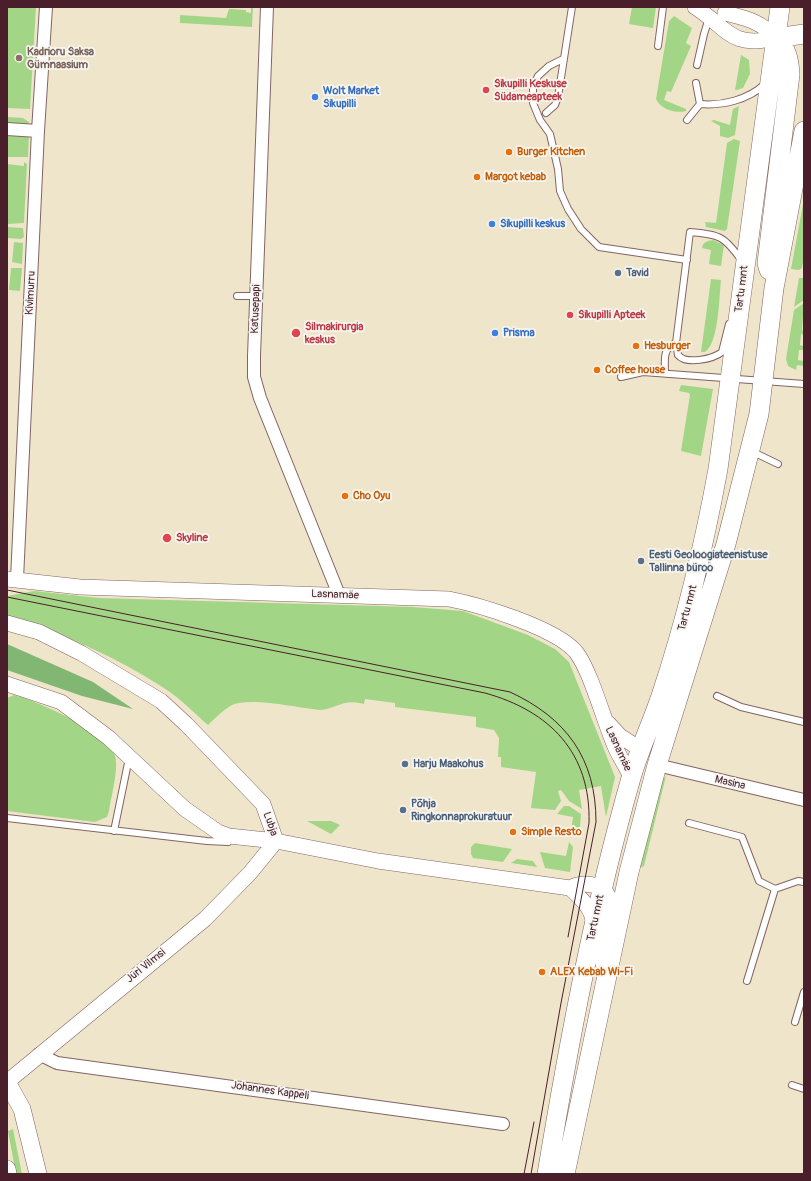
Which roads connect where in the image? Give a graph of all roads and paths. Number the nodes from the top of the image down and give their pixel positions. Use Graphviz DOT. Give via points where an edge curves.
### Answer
graph roads {
  1 [pos="46,7"];
  2 [pos="267,7"];
  3 [pos="572,7"];
  4 [pos="663,7"];
  5 [pos="695,7"];
  6 [pos="780,7"];
  7 [pos="731,10"];
  8 [pos="710,17"];
  9 [pos="804,34"];
  10 [pos="776,38"];
  11 [pos="658,46"];
  12 [pos="563,59"];
  13 [pos="697,65"];
  14 [pos="769,80"];
  15 [pos="696,82"];
  16 [pos="700,104"];
  17 [pos="546,112"];
  18 [pos="687,120"];
  19 [pos="7,129"];
  20 [pos="38,131"];
  21 [pos="804,131"];
  22 [pos="687,260"];
  23 [pos="745,266"];
  24 [pos="774,288"];
  25 [pos="742,289"];
  26 [pos="238,296"];
  27 [pos="256,296"];
  28 [pos="676,344"];
  29 [pos="665,373"];
  30 [pos="621,377"];
  31 [pos="730,379"];
  32 [pos="763,381"];
  33 [pos="804,384"];
  34 [pos="750,450"];
  35 [pos="778,464"];
  36 [pos="13,542"];
  37 [pos="12,579"];
  38 [pos="338,595"];
  39 [pos="7,623"];
  40 [pos="7,684"];
  41 [pos="717,696"];
  42 [pos="661,698"];
  43 [pos="606,721"];
  44 [pos="804,722"];
  45 [pos="640,749"];
  46 [pos="129,757"];
  47 [pos="657,765"];
  48 [pos="631,777"];
  49 [pos="804,800"];
  50 [pos="7,818"];
  51 [pos="689,823"];
  52 [pos="641,826"];
  53 [pos="114,830"];
  54 [pos="276,842"];
  55 [pos="804,882"];
  56 [pos="570,888"];
  57 [pos="602,888"];
  58 [pos="775,889"];
  59 [pos="594,926"];
  60 [pos="607,975"];
  61 [pos="747,981"];
  62 [pos="804,992"];
  63 [pos="795,1022"];
  64 [pos="39,1054"];
  65 [pos="7,1082"];
  66 [pos="792,1085"];
  67 [pos="804,1089"];
  68 [pos="503,1124"];
  69 [pos="7,1169"];
  70 [pos="558,1171"];
  71 [pos="8,1174"];
  72 [pos="38,1174"];
  1 -- 20 [label="street, Kivimurru"];
  2 -- 27 [label="street, Katusepapi"];
  3 -- 12 [label="lane"];
  4 -- 11 [label="lane"];
  5 -- 8 [label="street"];
  6 -- 10 [label="main road, Tartu mnt"];
  7 -- 8 [label="street"];
  7 -- 10 [label="street" via="764,26"];
  8 -- 10 [label="street" via="721,29 741,39 754,42"];
  8 -- 13 [label="lane"];
  9 -- 10 [label="main road"];
  10 -- 14 [label="main road, Tartu mnt"];
  10 -- 24 [label="main road" via="784,46 789,57 790,74 766,263"];
  12 -- 17 [label="lane" via="558,97"];
  12 -- 22 [label="lane" via="549,66 538,76 533,87 533,103 540,120 550,134 560,191 568,208 581,229 599,247"];
  14 -- 16 [label="lane" via="757,92 744,98 714,105"];
  14 -- 23 [label="main road, Tartu mnt"];
  15 -- 16 [label="lane"];
  16 -- 18 [label="lane"];
  19 -- 20 [label="street"];
  20 -- 36 [label="street, Kivimurru"];
  21 -- 24 [label="main road, Tartu mnt"];
  22 -- 23 [label="lane" via="690,232 722,237"];
  22 -- 28 [label="lane"];
  23 -- 25 [label="main road, Tartu mnt"];
  24 -- 32 [label="main road, Tartu mnt"];
  25 -- 28 [label="lane" via="731,314 722,352 715,358 682,359 677,354"];
  25 -- 31 [label="main road, Tartu mnt"];
  26 -- 27 [label="lane"];
  27 -- 38 [label="street, Katusepapi" via="254,377"];
  28 -- 29 [label="lane" via="665,352"];
  29 -- 30 [label="lane" via="643,372"];
  29 -- 31 [label="lane"];
  31 -- 32 [label="lane"];
  31 -- 42 [label="main road, Tartu mnt" via="706,534 686,619"];
  32 -- 33 [label="lane"];
  32 -- 34 [label="main road, Tartu mnt" via="759,414"];
  34 -- 35 [label="lane"];
  34 -- 47 [label="main road, Tartu mnt" via="726,544"];
  36 -- 37 [label="street, Kivimurru"];
  37 -- 38 [label="street, Lasnamäe" via="80,587"];
  38 -- 43 [label="street, Lasnamäe" via="449,599 470,603 550,633 564,641 576,653"];
  39 -- 54 [label="street, Lubja" via="39,632 81,653 161,701 263,804"];
  40 -- 46 [label="street" via="61,702 109,738"];
  41 -- 44 [label="lane" via="741,707"];
  42 -- 45 [label="main road, Tartu mnt"];
  42 -- 47 [label="main road" via="660,722 652,745"];
  43 -- 45 [label="street, Lasnamäe" via="620,736"];
  43 -- 48 [label="street, Lasnamäe" via="612,741"];
  45 -- 48 [label="main road, Tartu mnt"];
  45 -- 52 [label="main road" via="645,769 637,800"];
  46 -- 53 [label="lane"];
  46 -- 54 [label="street" via="185,809 212,829 229,836"];
  47 -- 49 [label="street, Masina"];
  47 -- 52 [label="main road, Tartu mnt"];
  48 -- 57 [label="main road, Tartu mnt"];
  50 -- 53 [label="lane"];
  51 -- 58 [label="lane" via="742,837 759,881"];
  52 -- 60 [label="main road, Tartu mnt"];
  53 -- 54 [label="lane" via="207,841"];
  54 -- 56 [label="street, Lubja" via="378,861"];
  54 -- 64 [label="street, Jüri Vilmsi" via="205,919"];
  55 -- 58 [label="lane" via="798,881"];
  56 -- 57 [label="street, Lubja" via="578,884"];
  56 -- 59 [label="street" via="586,904 594,919"];
  57 -- 59 [label="main road, Tartu mnt"];
  57 -- 60 [label="street" via="610,905 601,956"];
  58 -- 61 [label="lane"];
  59 -- 70 [label="main road, Tartu mnt"];
  60 -- 70 [label="main road, Tartu mnt"];
  62 -- 63 [label="lane"];
  64 -- 65 [label="street, Jüri Vilmsi"];
  64 -- 68 [label="street, Johannes Kappeli" via="57,1063"];
  65 -- 72 [label="main road" via="22,1109"];
  66 -- 67 [label="lane"];
  69 -- 71 [label="main road"];
}
